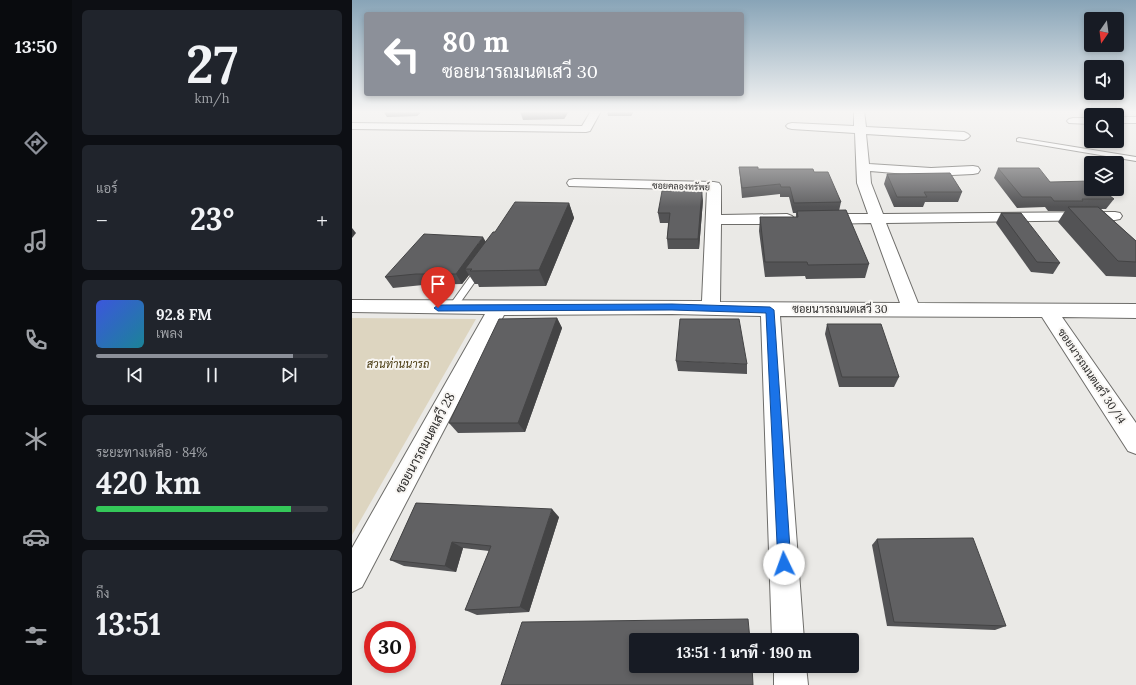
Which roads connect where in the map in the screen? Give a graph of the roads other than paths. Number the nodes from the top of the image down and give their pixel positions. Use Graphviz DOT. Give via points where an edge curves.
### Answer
graph roads {
  1 [pos="861,143"];
  2 [pos="1037,143"];
  3 [pos="1136,159"];
  4 [pos="863,167"];
  5 [pos="973,170"];
  6 [pos="574,183"];
  7 [pos="1115,216"];
  8 [pos="877,218"];
  9 [pos="713,220"];
  10 [pos="484,264"];
  11 [pos="352,306"];
  12 [pos="452,308"];
  13 [pos="498,308"];
  14 [pos="712,309"];
  15 [pos="912,309"];
  16 [pos="770,310"];
  17 [pos="1047,310"];
  18 [pos="1136,311"];
  19 [pos="1136,443"];
  20 [pos="352,577"];
  21 [pos="788,633"];
  22 [pos="790,673"];
  23 [pos="791,685"];
  1 -- 4 [label="street"];
  2 -- 3 [label="lane"];
  4 -- 5 [label="street" via="931,172"];
  4 -- 8 [label="street" via="864,183"];
  6 -- 9 [label="street, ซอยคลองทรัพย์" via="714,186"];
  7 -- 8 [label="street"];
  8 -- 9 [label="street"];
  8 -- 15 [label="street"];
  9 -- 14 [label="street, ซอยคลองทรัพย์"];
  10 -- 12 [label="lane"];
  11 -- 12 [label="street, ซอยนารถมนตเสวี 30"];
  12 -- 13 [label="street, ซอยนารถมนตเสวี 30"];
  13 -- 14 [label="street, ซอยนารถมนตเสวี 30"];
  13 -- 20 [label="street, ซอยนารถมนตเสวี 28"];
  14 -- 16 [label="street, ซอยนารถมนตเสวี 30"];
  15 -- 16 [label="street, ซอยนารถมนตเสวี 30"];
  15 -- 17 [label="street, ซอยนารถมนตเสวี 30"];
  16 -- 21 [label="street"];
  17 -- 18 [label="street, ซอยนารถมนตเสวี 30"];
  17 -- 19 [label="street, ซอยนารถมนตเสวี 30/14"];
  22 -- 23 [label="street"];
}
